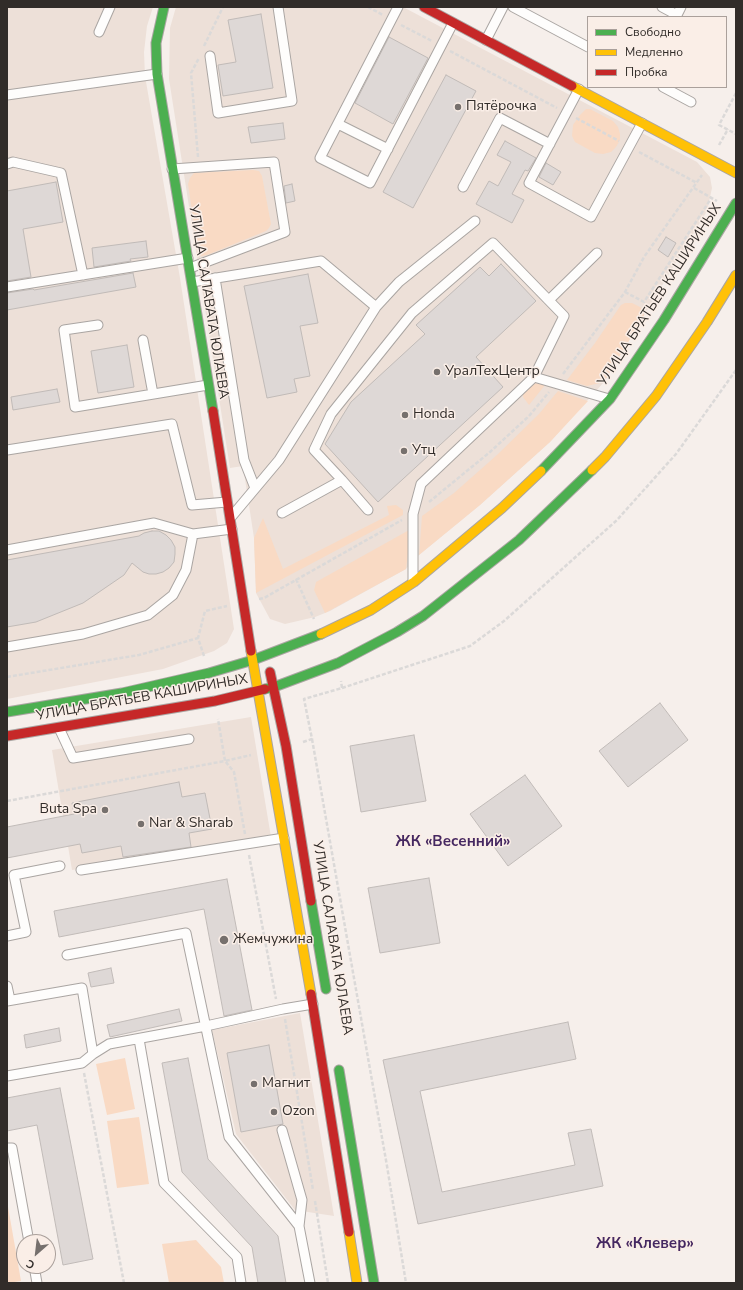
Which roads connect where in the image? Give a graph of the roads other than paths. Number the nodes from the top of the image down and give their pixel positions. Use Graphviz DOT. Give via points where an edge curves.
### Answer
graph roads {
  1 [pos="110,7"];
  2 [pos="164,7"];
  3 [pos="278,7"];
  4 [pos="398,7"];
  5 [pos="424,7"];
  6 [pos="503,7"];
  7 [pos="513,7"];
  8 [pos="662,7"];
  9 [pos="681,7"];
  10 [pos="453,22"];
  11 [pos="99,32"];
  12 [pos="486,40"];
  13 [pos="587,46"];
  14 [pos="210,56"];
  15 [pos="157,74"];
  16 [pos="665,88"];
  17 [pos="579,89"];
  18 [pos="7,95"];
  19 [pos="691,102"];
  20 [pos="642,123"];
  21 [pos="338,124"];
  22 [pos="550,144"];
  23 [pos="388,149"];
  24 [pos="7,164"];
  25 [pos="172,169"];
  26 [pos="736,173"];
  27 [pos="464,186"];
  28 [pos="736,202"];
  29 [pos="475,221"];
  30 [pos="597,253"];
  31 [pos="188,258"];
  32 [pos="190,268"];
  33 [pos="83,275"];
  34 [pos="736,275"];
  35 [pos="215,278"];
  36 [pos="192,282"];
  37 [pos="7,287"];
  38 [pos="549,300"];
  39 [pos="376,307"];
  40 [pos="98,325"];
  41 [pos="143,340"];
  42 [pos="534,378"];
  43 [pos="208,385"];
  44 [pos="153,394"];
  45 [pos="610,399"];
  46 [pos="7,450"];
  47 [pos="342,480"];
  48 [pos="255,488"];
  49 [pos="227,502"];
  50 [pos="368,510"];
  51 [pos="282,513"];
  52 [pos="230,518"];
  53 [pos="232,529"];
  54 [pos="193,534"];
  55 [pos="7,550"];
  56 [pos="414,582"];
  57 [pos="243,602"];
  58 [pos="257,632"];
  59 [pos="7,647"];
  60 [pos="264,652"];
  61 [pos="253,660"];
  62 [pos="274,687"];
  63 [pos="259,690"];
  64 [pos="26,709"];
  65 [pos="7,712"];
  66 [pos="60,728"];
  67 [pos="30,732"];
  68 [pos="7,736"];
  69 [pos="189,739"];
  70 [pos="284,838"];
  71 [pos="60,866"];
  72 [pos="81,870"];
  73 [pos="7,936"];
  74 [pos="67,955"];
  75 [pos="7,986"];
  76 [pos="8,1001"];
  77 [pos="328,1002"];
  78 [pos="313,1004"];
  79 [pos="206,1026"];
  80 [pos="139,1038"];
  81 [pos="93,1054"];
  82 [pos="338,1064"];
  83 [pos="7,1076"];
  84 [pos="282,1130"];
  85 [pos="7,1148"];
  86 [pos="299,1226"];
  87 [pos="28,1234"];
  88 [pos="242,1283"];
  89 [pos="310,1283"];
  90 [pos="357,1283"];
  91 [pos="374,1283"];
  1 -- 11 [label="lane"];
  2 -- 15 [label="main road, УЛИЦА САЛАВАТА ЮЛАЕВА" via="156,43"];
  3 -- 14 [label="lane" via="292,101 218,113"];
  4 -- 21 [label="lane"];
  5 -- 10 [label="main road"];
  6 -- 12 [label="lane"];
  7 -- 13 [label="lane"];
  8 -- 9 [label="lane" via="677,15"];
  10 -- 12 [label="main road"];
  10 -- 23 [label="lane"];
  12 -- 17 [label="main road"];
  15 -- 18 [label="lane"];
  15 -- 25 [label="main road, УЛИЦА САЛАВАТА ЮЛАЕВА"];
  16 -- 19 [label="lane"];
  17 -- 20 [label="main road"];
  17 -- 22 [label="lane"];
  20 -- 22 [label="lane" via="591,217 529,183"];
  20 -- 26 [label="main road"];
  21 -- 23 [label="lane"];
  21 -- 23 [label="lane" via="320,158 370,183"];
  22 -- 27 [label="lane" via="500,118"];
  24 -- 33 [label="lane" via="13,162 61,173"];
  25 -- 31 [label="main road, УЛИЦА САЛАВАТА ЮЛАЕВА"];
  25 -- 32 [label="lane" via="274,162 285,232"];
  28 -- 45 [label="main road, УЛИЦА БРАТЬЕВ КАШИРИНЫХ" via="664,320"];
  29 -- 39 [label="lane" via="399,282"];
  30 -- 38 [label="lane"];
  31 -- 32 [label="main road, УЛИЦА САЛАВАТА ЮЛАЕВА"];
  31 -- 33 [label="lane"];
  32 -- 36 [label="main road, УЛИЦА САЛАВАТА ЮЛАЕВА"];
  33 -- 37 [label="lane"];
  34 -- 62 [label="main road, УЛИЦА БРАТЬЕВ КАШИРИНЫХ" via="656,396 605,457 519,540 423,616 397,632 338,663"];
  35 -- 36 [label="lane"];
  35 -- 39 [label="lane" via="320,262"];
  35 -- 48 [label="lane" via="244,460"];
  36 -- 43 [label="main road, УЛИЦА САЛАВАТА ЮЛАЕВА"];
  38 -- 42 [label="lane" via="564,316"];
  38 -- 47 [label="lane" via="493,243 412,313 331,414 314,450"];
  39 -- 48 [label="lane" via="279,460"];
  40 -- 44 [label="lane" via="64,330 75,406"];
  41 -- 44 [label="lane"];
  42 -- 45 [label="lane"];
  42 -- 56 [label="lane" via="421,484 412,514"];
  43 -- 44 [label="lane"];
  43 -- 49 [label="main road, УЛИЦА САЛАВАТА ЮЛАЕВА"];
  45 -- 56 [label="main road, УЛИЦА БРАТЬЕВ КАШИРИНЫХ" via="502,508"];
  46 -- 49 [label="lane" via="172,424 192,505"];
  47 -- 50 [label="lane"];
  47 -- 51 [label="lane"];
  48 -- 52 [label="lane"];
  49 -- 52 [label="main road, УЛИЦА САЛАВАТА ЮЛАЕВА"];
  52 -- 53 [label="main road, УЛИЦА САЛАВАТА ЮЛАЕВА"];
  53 -- 54 [label="lane"];
  53 -- 57 [label="main road, УЛИЦА САЛАВАТА ЮЛАЕВА"];
  54 -- 55 [label="lane" via="154,524"];
  54 -- 59 [label="lane" via="186,570 173,595 148,615 83,634"];
  56 -- 60 [label="main road, УЛИЦА БРАТЬЕВ КАШИРИНЫХ" via="371,610 321,634"];
  57 -- 58 [label="main road, УЛИЦА САЛАВАТА ЮЛАЕВА"];
  57 -- 61 [label="main road, УЛИЦА САЛАВАТА ЮЛАЕВА"];
  60 -- 61 [label="main road, УЛИЦА БРАТЬЕВ КАШИРИНЫХ"];
  60 -- 62 [label="main road, УЛИЦА САЛАВАТА ЮЛАЕВА"];
  61 -- 63 [label="main road, УЛИЦА САЛАВАТА ЮЛАЕВА"];
  61 -- 64 [label="main road, УЛИЦА БРАТЬЕВ КАШИРИНЫХ" via="210,673 122,693"];
  62 -- 63 [label="main road, УЛИЦА БРАТЬЕВ КАШИРИНЫХ"];
  62 -- 77 [label="main road, УЛИЦА САЛАВАТА ЮЛАЕВА"];
  63 -- 66 [label="main road, УЛИЦА БРАТЬЕВ КАШИРИНЫХ" via="215,701"];
  63 -- 70 [label="main road, УЛИЦА САЛАВАТА ЮЛАЕВА"];
  64 -- 65 [label="main road, УЛИЦА БРАТЬЕВ КАШИРИНЫХ"];
  64 -- 67 [label="main road"];
  66 -- 67 [label="main road, УЛИЦА БРАТЬЕВ КАШИРИНЫХ"];
  66 -- 69 [label="lane" via="73,758"];
  67 -- 68 [label="main road, УЛИЦА БРАТЬЕВ КАШИРИНЫХ"];
  70 -- 72 [label="lane"];
  70 -- 78 [label="main road, УЛИЦА САЛАВАТА ЮЛАЕВА"];
  71 -- 73 [label="lane" via="14,875 26,932"];
  74 -- 79 [label="lane" via="186,933"];
  75 -- 76 [label="lane"];
  76 -- 81 [label="lane" via="82,988"];
  78 -- 79 [label="lane"];
  78 -- 90 [label="main road, УЛИЦА САЛАВАТА ЮЛАЕВА"];
  79 -- 80 [label="lane"];
  79 -- 86 [label="lane" via="229,1137"];
  80 -- 81 [label="lane" via="109,1044"];
  80 -- 88 [label="lane" via="164,1183 237,1257"];
  81 -- 83 [label="lane" via="82,1063"];
  82 -- 91 [label="main road"];
  84 -- 86 [label="lane" via="302,1200"];
  85 -- 87 [label="lane" via="12,1148"];
  86 -- 89 [label="lane"];
}
